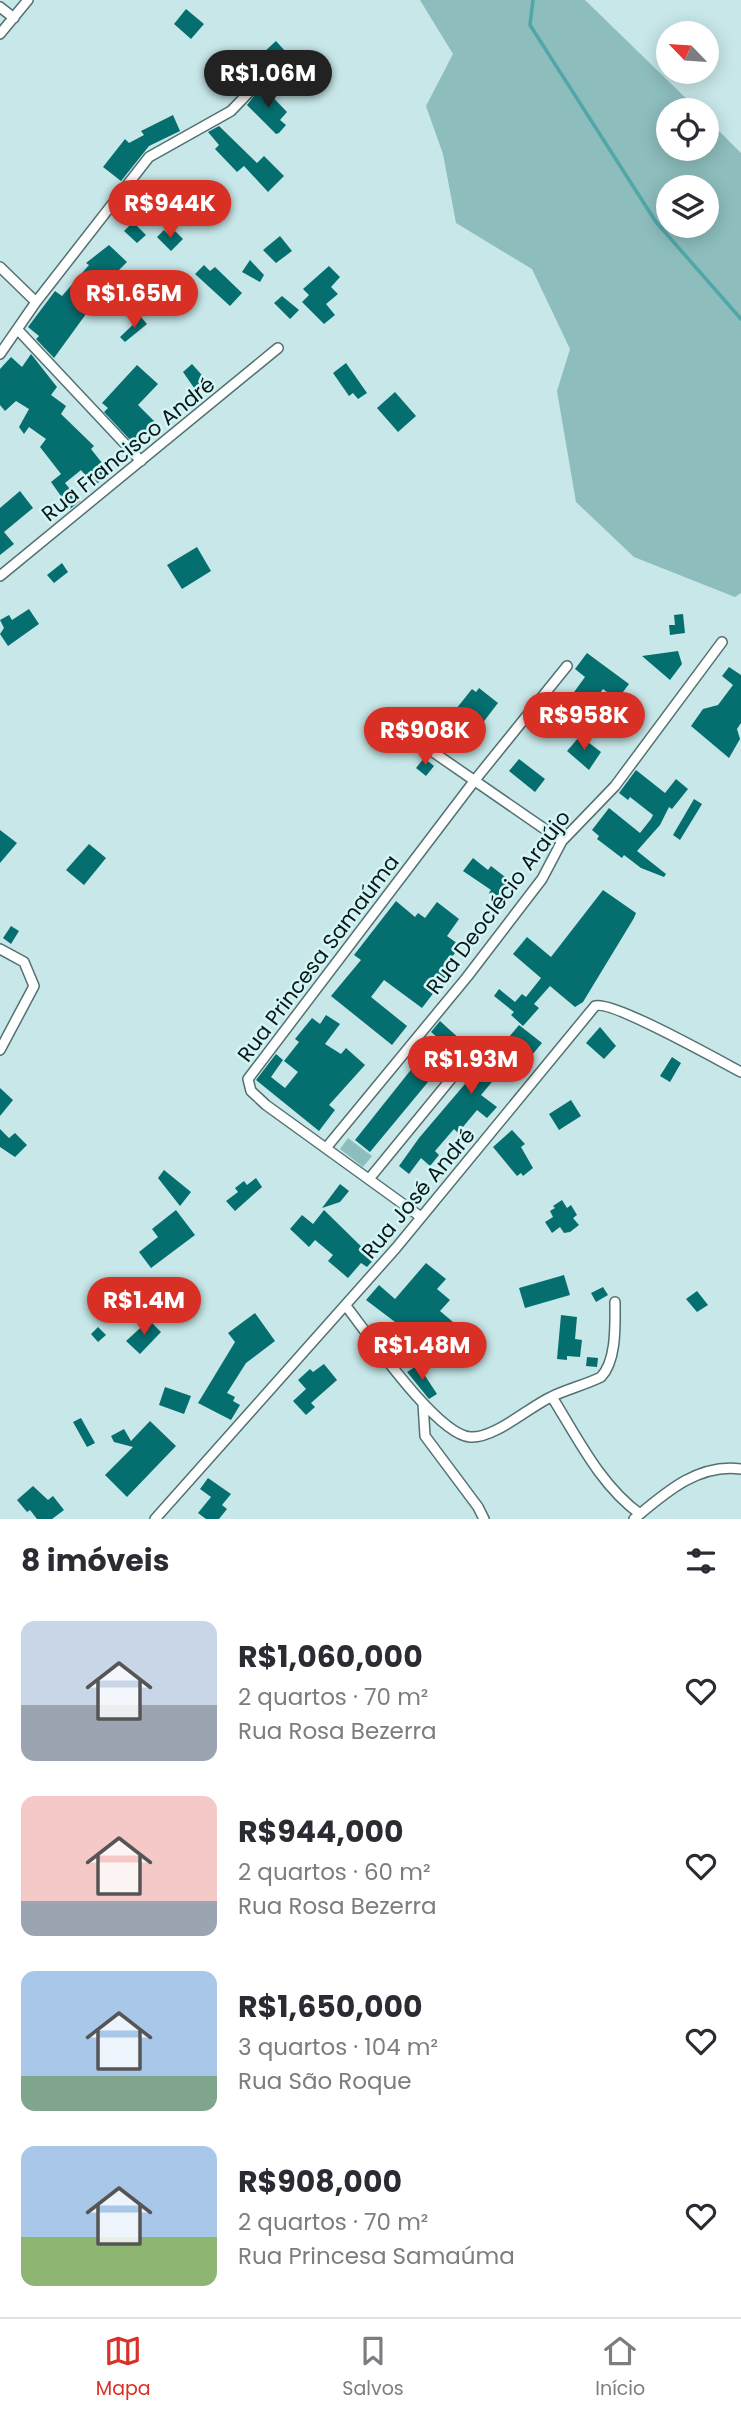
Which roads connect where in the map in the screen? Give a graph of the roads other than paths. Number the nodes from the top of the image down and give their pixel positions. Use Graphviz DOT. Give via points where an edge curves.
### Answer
graph roads {
  1 [pos="28,0"];
  2 [pos="0,8"];
  3 [pos="14,18"];
  4 [pos="0,34"];
  5 [pos="253,88"];
  6 [pos="0,267"];
  7 [pos="36,302"];
  8 [pos="18,330"];
  9 [pos="278,348"];
  10 [pos="0,354"];
  11 [pos="141,461"];
  12 [pos="0,576"];
  13 [pos="722,642"];
  14 [pos="567,666"];
  15 [pos="420,743"];
  16 [pos="475,780"];
  17 [pos="562,841"];
  18 [pos="0,949"];
  19 [pos="0,1049"];
  20 [pos="473,1052"];
  21 [pos="741,1072"];
  22 [pos="326,1148"];
  23 [pos="369,1179"];
  24 [pos="421,1217"];
  25 [pos="615,1302"];
  26 [pos="346,1306"];
  27 [pos="551,1396"];
  28 [pos="423,1403"];
  29 [pos="741,1469"];
  30 [pos="637,1516"];
  31 [pos="155,1519"];
  32 [pos="484,1519"];
  1 -- 3 [label="street"];
  2 -- 3 [label="street"];
  3 -- 4 [label="street"];
  5 -- 7 [label="street" via="231,111 149,157"];
  6 -- 7 [label="street"];
  7 -- 8 [label="street"];
  8 -- 10 [label="street"];
  8 -- 11 [label="street"];
  9 -- 11 [label="street, Rua Francisco André"];
  11 -- 12 [label="street, Rua Francisco André"];
  13 -- 17 [label="street, Rua Deoclécio Araújo" via="615,786"];
  14 -- 16 [label="street"];
  15 -- 16 [label="street"];
  16 -- 17 [label="street"];
  16 -- 22 [label="street, Rua Princesa Samaúma" via="248,1079 257,1097"];
  17 -- 22 [label="street, Rua Deoclécio Araújo" via="542,879 467,977"];
  18 -- 19 [label="street" via="29,968 34,986"];
  20 -- 23 [label="street"];
  21 -- 24 [label="street, Rua José André" via="600,1004"];
  22 -- 23 [label="street, Rua Princesa Samaúma"];
  23 -- 24 [label="street, Rua Princesa Samaúma"];
  24 -- 26 [label="street, Rua José André"];
  25 -- 27 [label="street" via="606,1371 592,1382"];
  26 -- 28 [label="street"];
  26 -- 31 [label="street, Rua José André"];
  27 -- 28 [label="street" via="495,1430 471,1437 445,1424"];
  27 -- 30 [label="street" via="594,1466"];
  28 -- 32 [label="street" via="425,1436"];
  29 -- 30 [label="street" via="723,1467 690,1477"];
}
